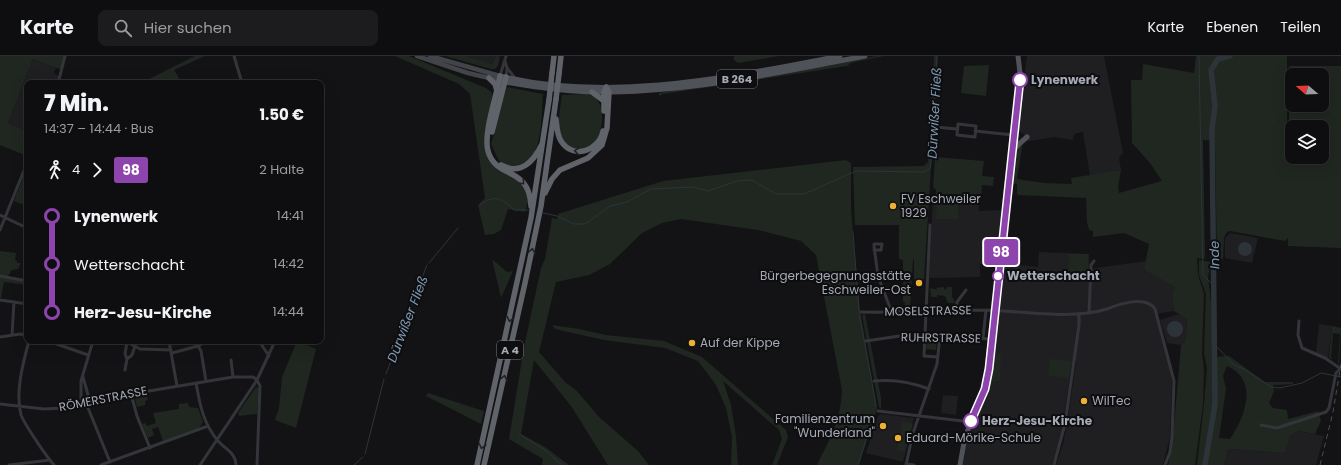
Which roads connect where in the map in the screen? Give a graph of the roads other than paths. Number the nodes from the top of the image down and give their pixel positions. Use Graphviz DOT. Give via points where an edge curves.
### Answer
graph roads {
  1 [pos="65,56"];
  2 [pos="234,56"];
  3 [pos="417,56"];
  4 [pos="430,56"];
  5 [pos="506,56"];
  6 [pos="554,56"];
  7 [pos="561,56"];
  8 [pos="840,56"];
  9 [pos="865,56"];
  10 [pos="1018,56"];
  11 [pos="505,61"];
  12 [pos="507,68"];
  13 [pos="489,78"];
  14 [pos="502,79"];
  15 [pos="516,79"];
  16 [pos="59,80"];
  17 [pos="241,80"];
  18 [pos="606,90"];
  19 [pos="497,91"];
  20 [pos="592,92"];
  21 [pos="604,101"];
  22 [pos="555,109"];
  23 [pos="935,127"];
  24 [pos="957,129"];
  25 [pos="975,131"];
  26 [pos="1013,135"];
  27 [pos="1028,137"];
  28 [pos="544,138"];
  29 [pos="1011,153"];
  30 [pos="24,170"];
  31 [pos="541,204"];
  32 [pos="532,205"];
  33 [pos="0,215"];
  34 [pos="5,217"];
  35 [pos="930,224"];
  36 [pos="24,226"];
  37 [pos="0,230"];
  38 [pos="874,250"];
  39 [pos="1094,261"];
  40 [pos="0,276"];
  41 [pos="24,280"];
  42 [pos="966,290"];
  43 [pos="0,300"];
  44 [pos="14,302"];
  45 [pos="24,304"];
  46 [pos="956,310"];
  47 [pos="986,310"];
  48 [pos="927,311"];
  49 [pos="995,311"];
  50 [pos="861,312"];
  51 [pos="892,312"];
  52 [pos="1090,313"];
  53 [pos="1078,314"];
  54 [pos="1299,321"];
  55 [pos="12,335"];
  56 [pos="24,335"];
  57 [pos="926,336"];
  58 [pos="940,336"];
  59 [pos="0,337"];
  60 [pos="983,338"];
  61 [pos="992,339"];
  62 [pos="866,341"];
  63 [pos="28,344"];
  64 [pos="57,344"];
  65 [pos="93,344"];
  66 [pos="126,344"];
  67 [pos="130,344"];
  68 [pos="169,344"];
  69 [pos="199,344"];
  70 [pos="261,344"];
  71 [pos="274,344"];
  72 [pos="135,346"];
  73 [pos="172,351"];
  74 [pos="88,355"];
  75 [pos="269,356"];
  76 [pos="938,357"];
  77 [pos="127,359"];
  78 [pos="231,360"];
  79 [pos="125,370"];
  80 [pos="1338,371"];
  81 [pos="233,376"];
  82 [pos="83,377"];
  83 [pos="257,380"];
  84 [pos="206,381"];
  85 [pos="874,381"];
  86 [pos="196,383"];
  87 [pos="177,386"];
  88 [pos="929,389"];
  89 [pos="131,394"];
  90 [pos="88,403"];
  91 [pos="0,404"];
  92 [pos="81,404"];
  93 [pos="20,407"];
  94 [pos="878,411"];
  95 [pos="920,416"];
  96 [pos="971,422"];
  97 [pos="1261,425"];
  98 [pos="208,426"];
  99 [pos="217,439"];
  100 [pos="150,448"];
  101 [pos="50,460"];
  102 [pos="110,462"];
  103 [pos="906,464"];
  104 [pos="9,465"];
  105 [pos="54,465"];
  106 [pos="101,465"];
  107 [pos="200,465"];
  108 [pos="236,465"];
  109 [pos="257,465"];
  110 [pos="477,465"];
  111 [pos="484,465"];
  112 [pos="914,465"];
  113 [pos="960,465"];
  114 [pos="1054,465"];
  115 [pos="1165,465"];
  1 -- 16 [label="street"];
  2 -- 17 [label="street"];
  3 -- 13 [label="main road"];
  4 -- 14 [label="main road"];
  5 -- 11 [label="street"];
  6 -- 28 [label="highway, A 4, bridge"];
  7 -- 22 [label="highway, A 4, bridge"];
  8 -- 18 [label="main road, B 264" via="713,79"];
  9 -- 18 [label="main road, B 264" via="676,88"];
  10 -- 26 [label="main road" via="1020,73"];
  11 -- 12 [label="street"];
  11 -- 14 [label="street"];
  12 -- 14 [label="street"];
  12 -- 15 [label="street"];
  13 -- 14 [label="main road"];
  13 -- 19 [label="highway"];
  14 -- 15 [label="main road, B 264"];
  14 -- 19 [label="highway"];
  14 -- 20 [label="main road, B 264" via="560,90"];
  14 -- 28 [label="highway" via="490,148 495,158 507,168 525,166 534,159"];
  15 -- 18 [label="main road, B 264"];
  18 -- 20 [label="main road, B 264"];
  18 -- 21 [label="highway"];
  18 -- 31 [label="highway" via="607,133 602,145 590,156 565,166 558,172 552,179"];
  19 -- 32 [label="highway, one-way" via="487,141 488,152 496,165 524,183 529,190"];
  20 -- 21 [label="highway"];
  21 -- 22 [label="highway, one-way" via="601,139 594,147 584,152 570,149 560,141"];
  22 -- 31 [label="highway, A 4"];
  23 -- 24 [label="street"];
  24 -- 25 [label="street" via="958,124 976,126"];
  24 -- 25 [label="street" via="956,135 974,137"];
  25 -- 26 [label="street"];
  26 -- 29 [label="main road"];
  27 -- 29 [label="main road"];
  28 -- 32 [label="highway, A 4"];
  29 -- 49 [label="main road"];
  30 -- 34 [label="street"];
  111 -- 31 [label="highway, A 4, one-way"];
  32 -- 110 [label="highway, A 4, one-way"];
  33 -- 34 [label="street"];
  34 -- 36 [label="street"];
  34 -- 37 [label="street"];
  35 -- 48 [label="street"];
  38 -- 51 [label="street" via="878,276"];
  39 -- 52 [label="street" via="1091,265"];
  40 -- 41 [label="street"];
  42 -- 46 [label="street" via="957,302"];
  43 -- 44 [label="street"];
  44 -- 45 [label="street"];
  44 -- 55 [label="street"];
  46 -- 47 [label="street, MOSELSTRASSE"];
  46 -- 48 [label="street, MOSELSTRASSE"];
  47 -- 49 [label="street, MOSELSTRASSE"];
  47 -- 60 [label="street"];
  48 -- 51 [label="street, MOSELSTRASSE"];
  48 -- 57 [label="street"];
  49 -- 53 [label="street, MOSELSTRASSE"];
  49 -- 61 [label="main road"];
  50 -- 51 [label="street, MOSELSTRASSE"];
  52 -- 53 [label="street, MOSELSTRASSE"];
  52 -- 115 [label="street, MOSELSTRASSE" via="1139,302 1150,304 1155,309 1174,381 1172,437"];
  53 -- 114 [label="street" via="1079,325 1065,424"];
  54 -- 80 [label="street" via="1298,336 1302,348 1335,364"];
  55 -- 56 [label="street"];
  55 -- 59 [label="street"];
  57 -- 58 [label="street, RUHRSTRASSE"];
  57 -- 62 [label="street, RUHRSTRASSE"];
  57 -- 76 [label="street" via="924,356"];
  58 -- 60 [label="street, RUHRSTRASSE"];
  58 -- 76 [label="street"];
  60 -- 61 [label="street, RUHRSTRASSE"];
  61 -- 96 [label="main road" via="985,389"];
  63 -- 93 [label="street" via="22,368"];
  64 -- 74 [label="street"];
  65 -- 74 [label="street"];
  66 -- 77 [label="street" via="124,354"];
  67 -- 72 [label="street"];
  68 -- 73 [label="street"];
  69 -- 73 [label="street"];
  69 -- 84 [label="street"];
  70 -- 75 [label="street"];
  71 -- 75 [label="street"];
  72 -- 73 [label="street" via="148,350"];
  72 -- 77 [label="street" via="132,355"];
  73 -- 87 [label="street"];
  74 -- 82 [label="street"];
  75 -- 83 [label="street"];
  76 -- 88 [label="street"];
  77 -- 79 [label="street"];
  78 -- 81 [label="street"];
  80 -- 97 [label="street" via="1326,412 1277,428"];
  81 -- 83 [label="street, RÖMERSTRASSE" via="253,377"];
  81 -- 84 [label="street, RÖMERSTRASSE"];
  82 -- 90 [label="street"];
  82 -- 92 [label="street"];
  83 -- 99 [label="street"];
  83 -- 109 [label="street" via="260,386"];
  84 -- 86 [label="street, RÖMERSTRASSE"];
  85 -- 88 [label="street" via="914,383"];
  86 -- 87 [label="street, RÖMERSTRASSE"];
  86 -- 98 [label="street" via="200,407"];
  87 -- 89 [label="street, RÖMERSTRASSE"];
  88 -- 95 [label="street"];
  89 -- 90 [label="street, RÖMERSTRASSE"];
  89 -- 100 [label="street"];
  90 -- 92 [label="street, RÖMERSTRASSE"];
  90 -- 102 [label="street"];
  91 -- 93 [label="street, RÖMERSTRASSE"];
  92 -- 93 [label="street, RÖMERSTRASSE" via="55,409"];
  93 -- 101 [label="street" via="25,422"];
  94 -- 95 [label="street"];
  95 -- 96 [label="street"];
  95 -- 103 [label="street"];
  96 -- 113 [label="main road"];
  98 -- 99 [label="street"];
  98 -- 100 [label="street"];
  99 -- 107 [label="street"];
  99 -- 108 [label="street" via="234,454"];
  100 -- 102 [label="street"];
  101 -- 104 [label="street"];
  101 -- 105 [label="street"];
  102 -- 106 [label="street"];
  103 -- 112 [label="street"];
}
